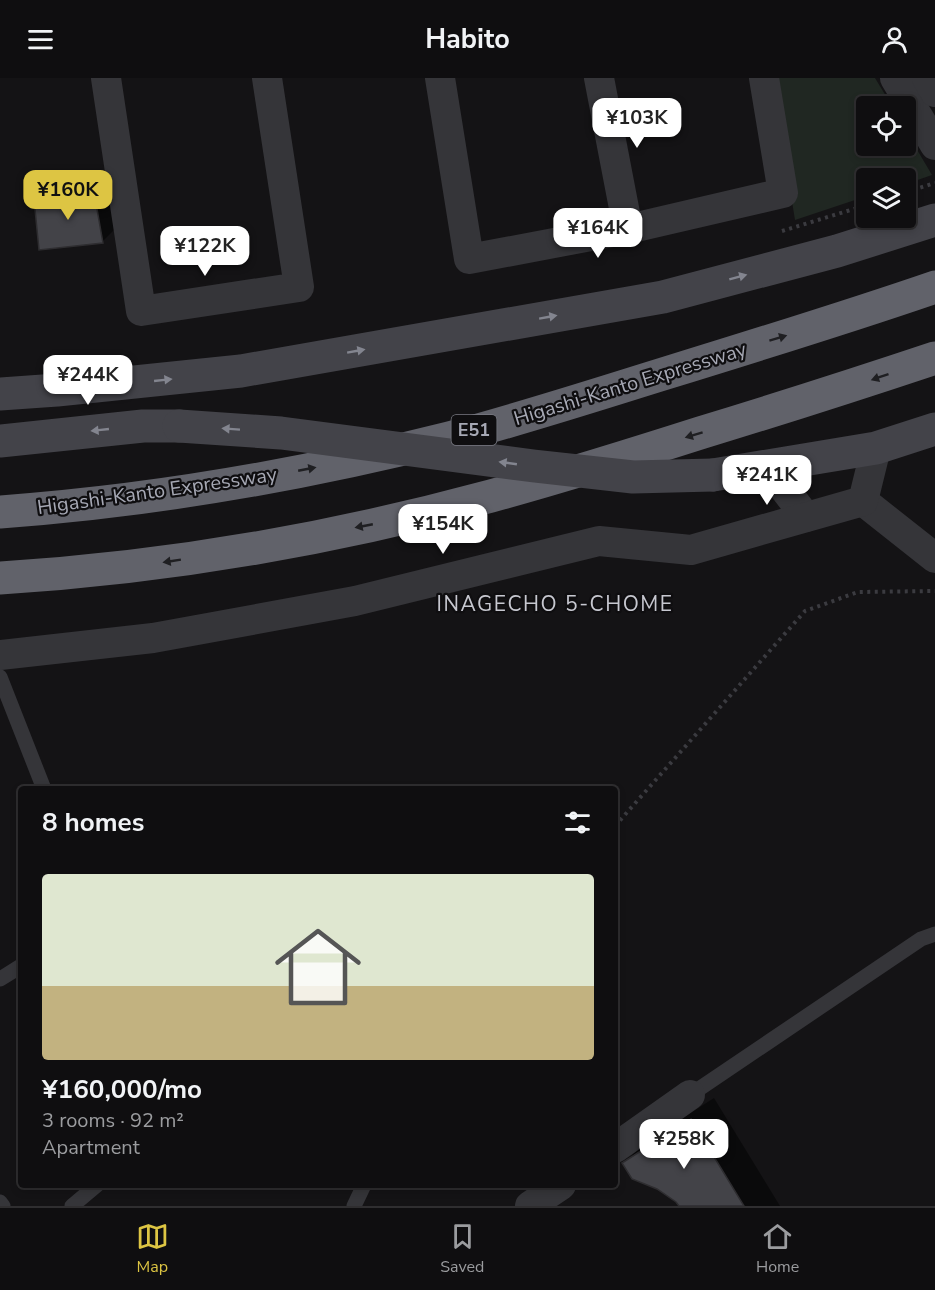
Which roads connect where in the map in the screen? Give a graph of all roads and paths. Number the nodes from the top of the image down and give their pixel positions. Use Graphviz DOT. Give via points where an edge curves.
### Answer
graph roads {
  1 [pos="106,78"];
  2 [pos="267,78"];
  3 [pos="440,78"];
  4 [pos="599,78"];
  5 [pos="764,78"];
  6 [pos="895,78"];
  7 [pos="927,78"];
  8 [pos="935,92"];
  9 [pos="935,145"];
  10 [pos="935,183"];
  11 [pos="916,189"];
  12 [pos="935,220"];
  13 [pos="628,229"];
  14 [pos="935,287"];
  15 [pos="935,358"];
  16 [pos="0,394"];
  17 [pos="935,429"];
  18 [pos="0,441"];
  19 [pos="876,448"];
  20 [pos="767,466"];
  21 [pos="863,501"];
  22 [pos="0,512"];
  23 [pos="806,517"];
  24 [pos="935,558"];
  25 [pos="0,578"];
  26 [pos="935,591"];
  27 [pos="0,655"];
  28 [pos="0,677"];
  29 [pos="43,786"];
  30 [pos="618,823"];
  31 [pos="935,934"];
  32 [pos="18,968"];
  33 [pos="0,979"];
  34 [pos="690,1095"];
  35 [pos="618,1146"];
  36 [pos="93,1188"];
  37 [pos="362,1188"];
  38 [pos="557,1188"];
  39 [pos="0,1202"];
  40 [pos="3,1206"];
  41 [pos="72,1206"];
  42 [pos="354,1206"];
  43 [pos="530,1206"];
  1 -- 2 [label="street" via="141,311 299,288"];
  3 -- 13 [label="street" via="469,259"];
  4 -- 13 [label="street"];
  5 -- 13 [label="street" via="783,193"];
  6 -- 9 [label="street"];
  7 -- 8 [label="street"];
  10 -- 11 [label="path"];
  16 -- 12 [label="street, one-way" via="241,371 663,297 837,251"];
  22 -- 14 [label="highway, Higashi-Kanto Expressway / E51, one-way" via="251,480 451,437"];
  15 -- 25 [label="highway, one-way" via="615,460 374,524 169,561"];
  17 -- 19 [label="street"];
  20 -- 18 [label="street, one-way, bridge" via="713,475 633,477 281,433 179,426 143,426"];
  19 -- 20 [label="street"];
  19 -- 21 [label="street"];
  20 -- 23 [label="street"];
  21 -- 23 [label="street"];
  21 -- 24 [label="street"];
  23 -- 27 [label="street" via="691,550 599,541 355,601 153,638"];
  26 -- 30 [label="path" via="858,592 805,611"];
  28 -- 29 [label="lane"];
  31 -- 34 [label="lane" via="921,939"];
  32 -- 33 [label="lane"];
  34 -- 35 [label="street"];
  36 -- 41 [label="lane"];
  37 -- 42 [label="lane"];
  38 -- 43 [label="street"];
  39 -- 40 [label="lane"];
}
